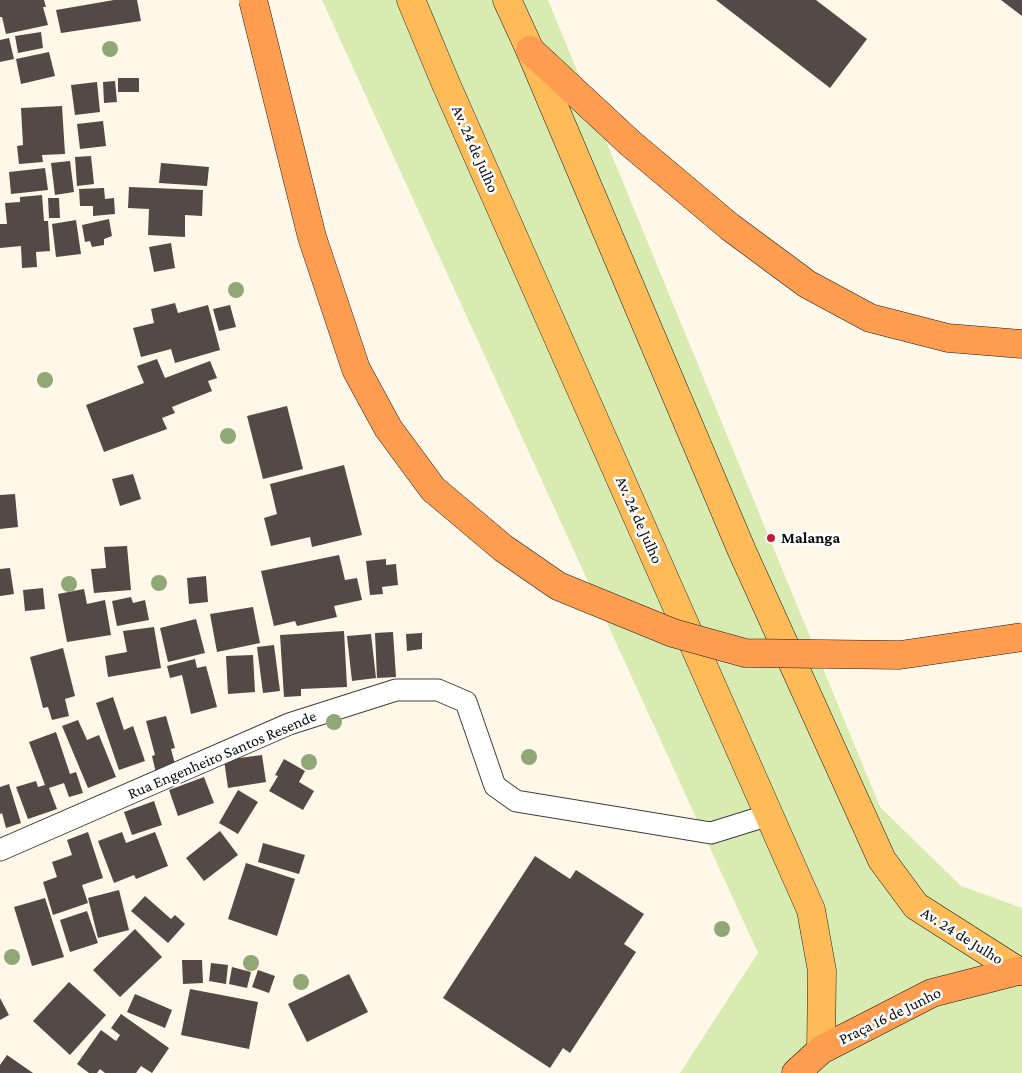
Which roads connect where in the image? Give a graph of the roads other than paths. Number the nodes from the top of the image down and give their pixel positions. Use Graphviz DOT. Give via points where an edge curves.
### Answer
graph roads {
  1 [pos="253,0"];
  2 [pos="411,0"];
  3 [pos="509,4"];
  4 [pos="530,50"];
  5 [pos="1022,344"];
  6 [pos="1022,637"];
  7 [pos="769,815"];
  8 [pos="0,850"];
  9 [pos="1020,971"];
  10 [pos="821,1050"];
  11 [pos="796,1073"];
  1 -- 6 [label="highway, bridge" via="312,237 356,369 388,428 433,489 503,548 558,586 673,633 745,653 900,655"];
  2 -- 7 [label="main road, Av. 24 de Julho"];
  3 -- 4 [label="main road, Av. 24 de Julho"];
  4 -- 5 [label="highway" via="638,149 730,227 807,284 870,318 948,338"];
  4 -- 9 [label="main road, Av. 24 de Julho" via="742,551 882,860 916,906"];
  7 -- 8 [label="lane, Rua Engenheiro Santos Resende" via="711,833 516,801 495,786 466,702 438,690 396,690 289,724"];
  7 -- 10 [label="main road, Av. 24 de Julho" via="811,910 822,971"];
  9 -- 10 [label="highway, Praça 16 de Junho" via="932,993"];
  10 -- 11 [label="highway, Praça 16 de Junho"];
}
